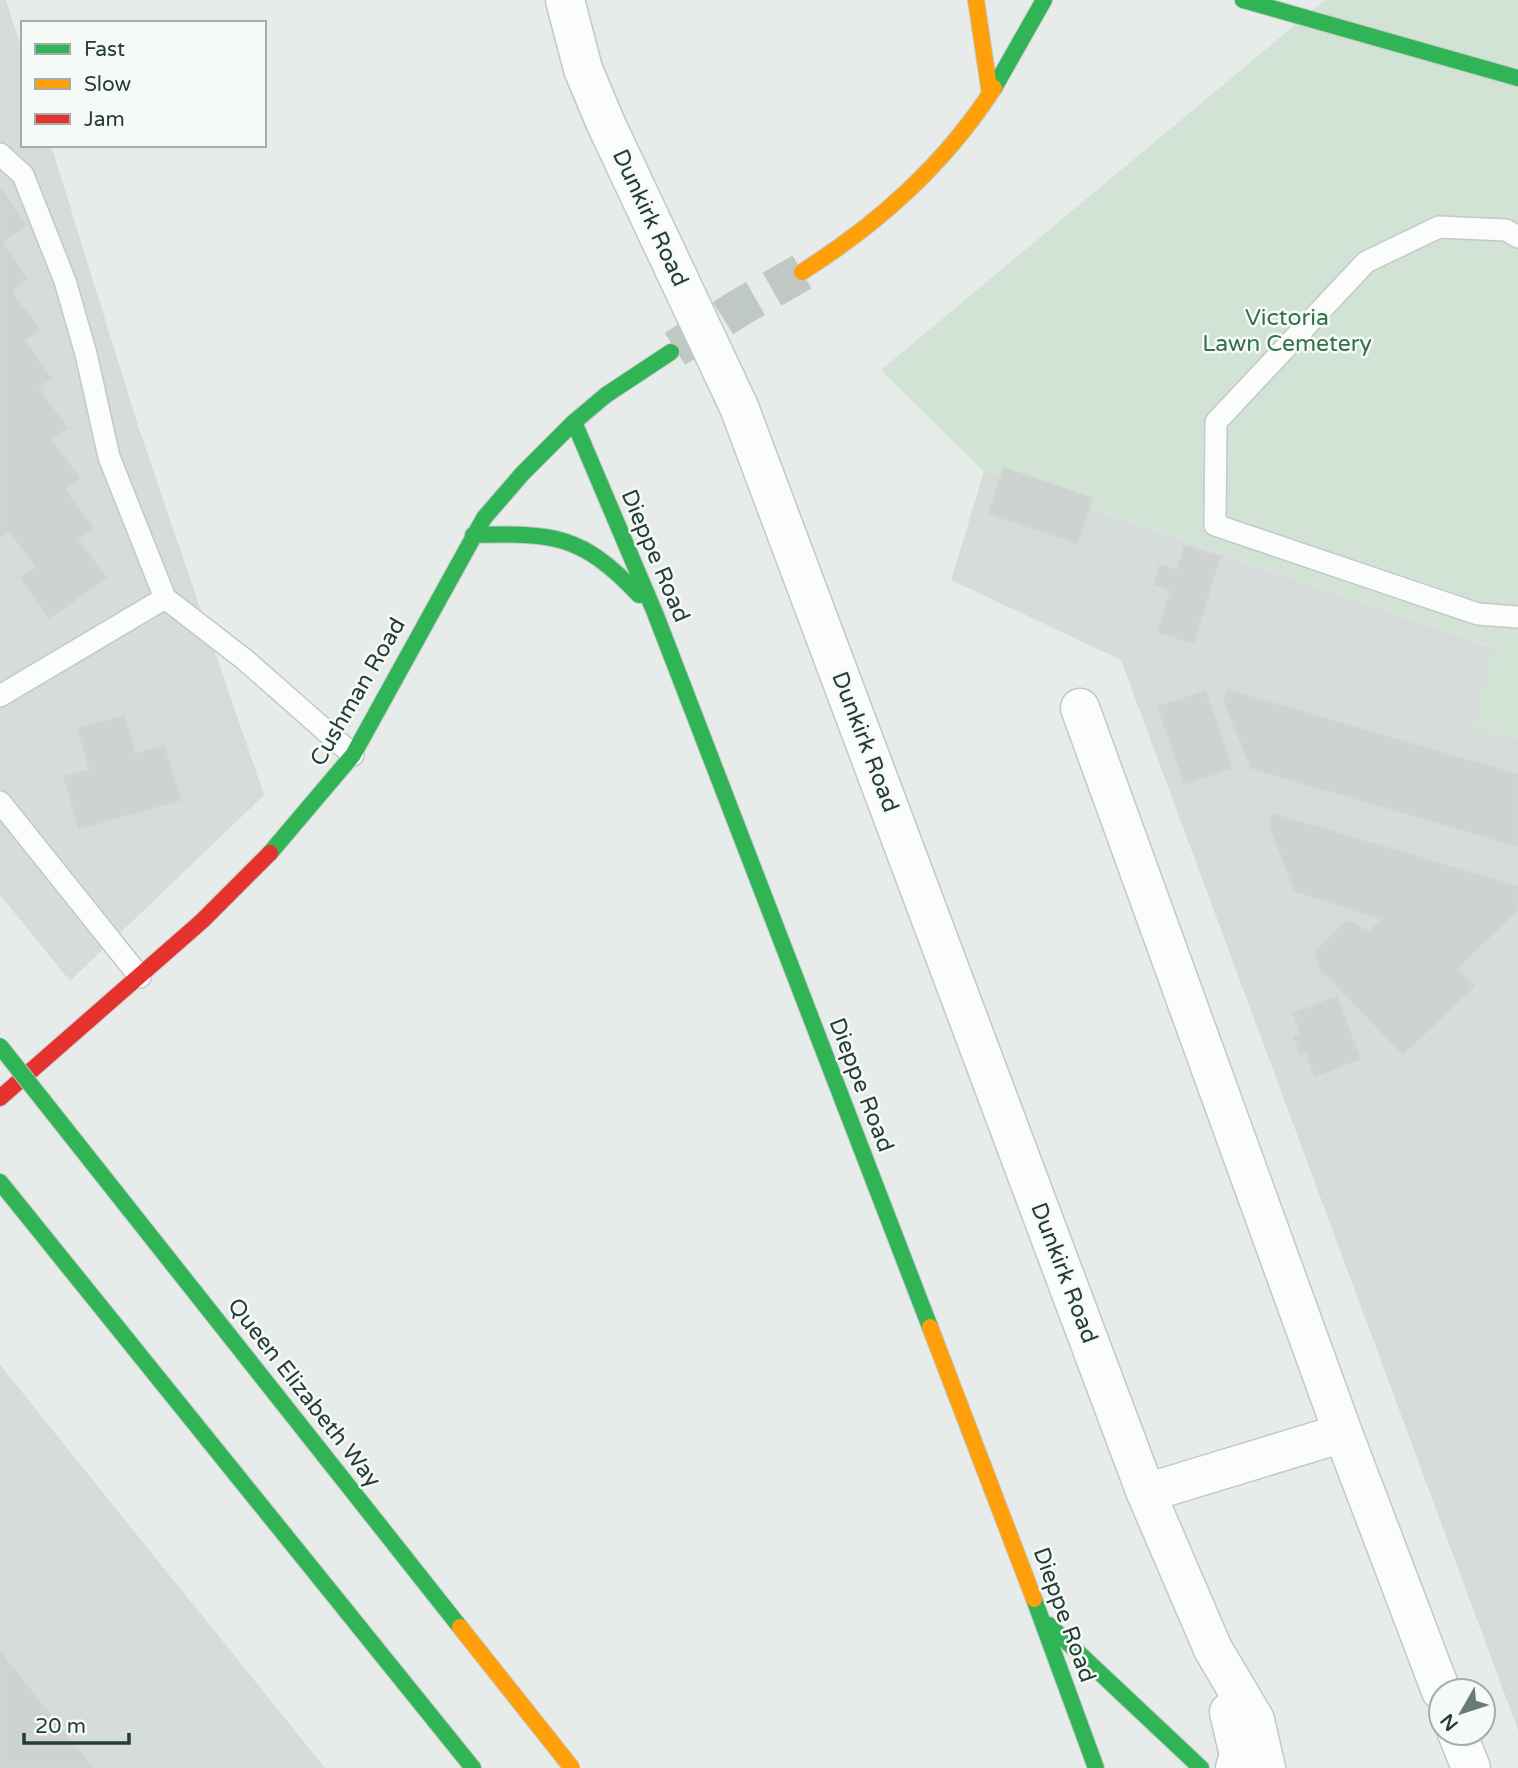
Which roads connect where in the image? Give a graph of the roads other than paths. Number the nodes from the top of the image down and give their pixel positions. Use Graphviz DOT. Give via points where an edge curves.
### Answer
graph roads {
  1 [pos="565,0"];
  2 [pos="976,0"];
  3 [pos="1044,0"];
  4 [pos="1269,3"];
  5 [pos="1518,78"];
  6 [pos="990,94"];
  7 [pos="0,154"];
  8 [pos="1518,237"];
  9 [pos="802,272"];
  10 [pos="671,352"];
  11 [pos="574,422"];
  12 [pos="473,535"];
  13 [pos="165,598"];
  14 [pos="655,614"];
  15 [pos="1518,617"];
  16 [pos="0,696"];
  17 [pos="1080,708"];
  18 [pos="352,755"];
  19 [pos="0,802"];
  20 [pos="140,977"];
  21 [pos="0,1046"];
  22 [pos="0,1098"];
  23 [pos="0,1182"];
  24 [pos="1343,1433"];
  25 [pos="1146,1493"];
  26 [pos="1042,1619"];
  27 [pos="1213,1648"];
  28 [pos="1436,1677"];
  29 [pos="1463,1747"];
  30 [pos="473,1768"];
  31 [pos="572,1768"];
  32 [pos="1096,1768"];
  33 [pos="1201,1768"];
  34 [pos="1235,1768"];
  35 [pos="1266,1768"];
  36 [pos="1471,1768"];
  1 -- 25 [label="street, Dunkirk Road" via="583,69 606,124 739,407"];
  2 -- 6 [label="main road"];
  3 -- 6 [label="main road"];
  4 -- 5 [label="main road"];
  6 -- 9 [label="main road" via="904,199"];
  7 -- 13 [label="lane" via="23,175 65,281 109,457"];
  8 -- 15 [label="lane" via="1506,230 1439,227 1366,262 1216,422 1215,526 1478,614"];
  10 -- 11 [label="main road, Cushman Road"];
  11 -- 12 [label="main road, Cushman Road" via="522,474"];
  11 -- 14 [label="main road, Dieppe Road"];
  12 -- 14 [label="main road" via="528,534 570,541 595,553 623,577"];
  12 -- 18 [label="main road, Cushman Road"];
  13 -- 16 [label="lane"];
  13 -- 18 [label="lane" via="244,659"];
  14 -- 26 [label="main road, Dieppe Road"];
  17 -- 24 [label="street"];
  18 -- 20 [label="main road, Cushman Road" via="285,838"];
  19 -- 20 [label="lane"];
  20 -- 22 [label="main road, Cushman Road"];
  21 -- 31 [label="main road, Queen Elizabeth Way, bridge"];
  23 -- 30 [label="main road"];
  24 -- 25 [label="street"];
  24 -- 28 [label="street"];
  25 -- 27 [label="street, Dunkirk Road"];
  26 -- 32 [label="main road, Dieppe Road"];
  26 -- 33 [label="main road"];
  27 -- 34 [label="street, Dunkirk Road" via="1239,1755"];
  27 -- 35 [label="street, Dunkirk Road" via="1255,1720"];
  29 -- 36 [label="street"];
}
